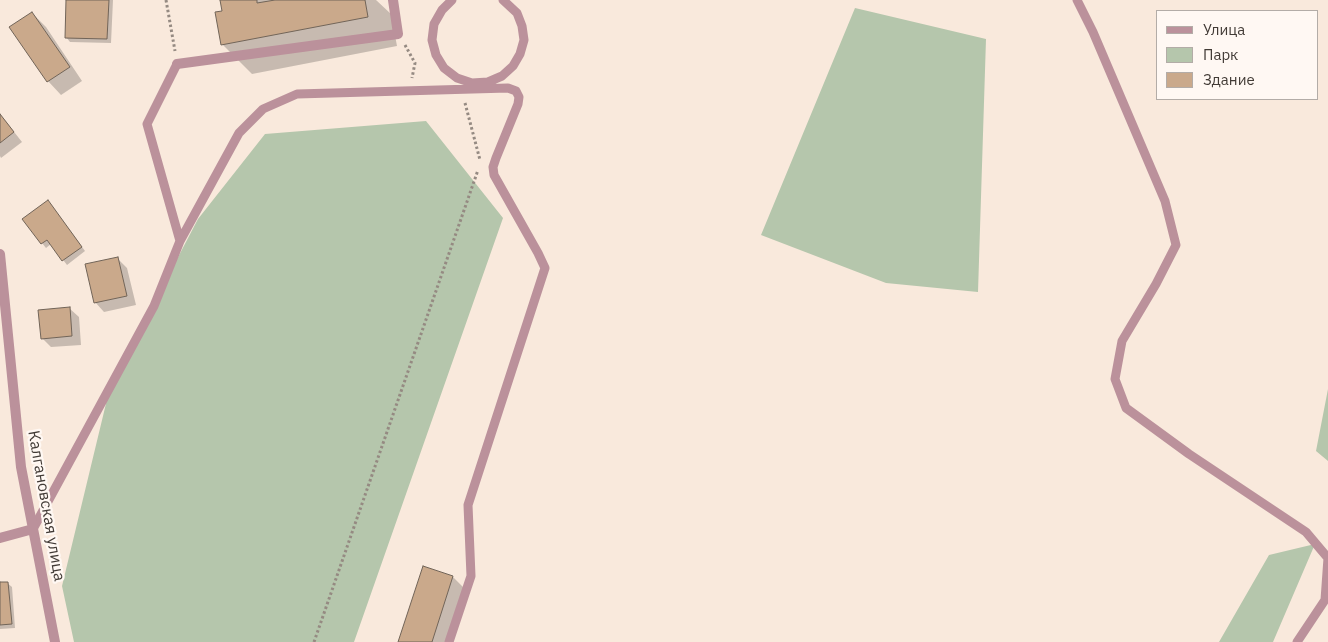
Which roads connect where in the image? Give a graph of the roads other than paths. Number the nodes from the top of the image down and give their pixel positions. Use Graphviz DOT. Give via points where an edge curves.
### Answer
graph roads {
  1 [pos="393,0"];
  2 [pos="452,0"];
  3 [pos="503,0"];
  4 [pos="1077,0"];
  5 [pos="177,64"];
  6 [pos="180,241"];
  7 [pos="0,254"];
  8 [pos="34,528"];
  9 [pos="0,538"];
  10 [pos="55,642"];
  11 [pos="450,642"];
  12 [pos="1297,642"];
  1 -- 5 [label="street" via="398,34"];
  2 -- 3 [label="lane" via="434,24 432,40 444,68 457,78 472,83 488,82 502,76 520,54 524,40 522,26 517,13"];
  4 -- 12 [label="lane" via="1165,201 1176,245 1122,341 1115,378 1126,408 1306,532 1328,558 1325,600"];
  5 -- 6 [label="lane" via="147,124"];
  6 -- 8 [label="lane" via="154,306"];
  6 -- 11 [label="lane" via="239,133 262,109 297,94 516,90 518,104 496,158 494,175 544,268 468,505 471,576"];
  7 -- 8 [label="street, Калгановская улица" via="21,467"];
  8 -- 9 [label="street"];
  8 -- 10 [label="street, Калгановская улица"];
}
